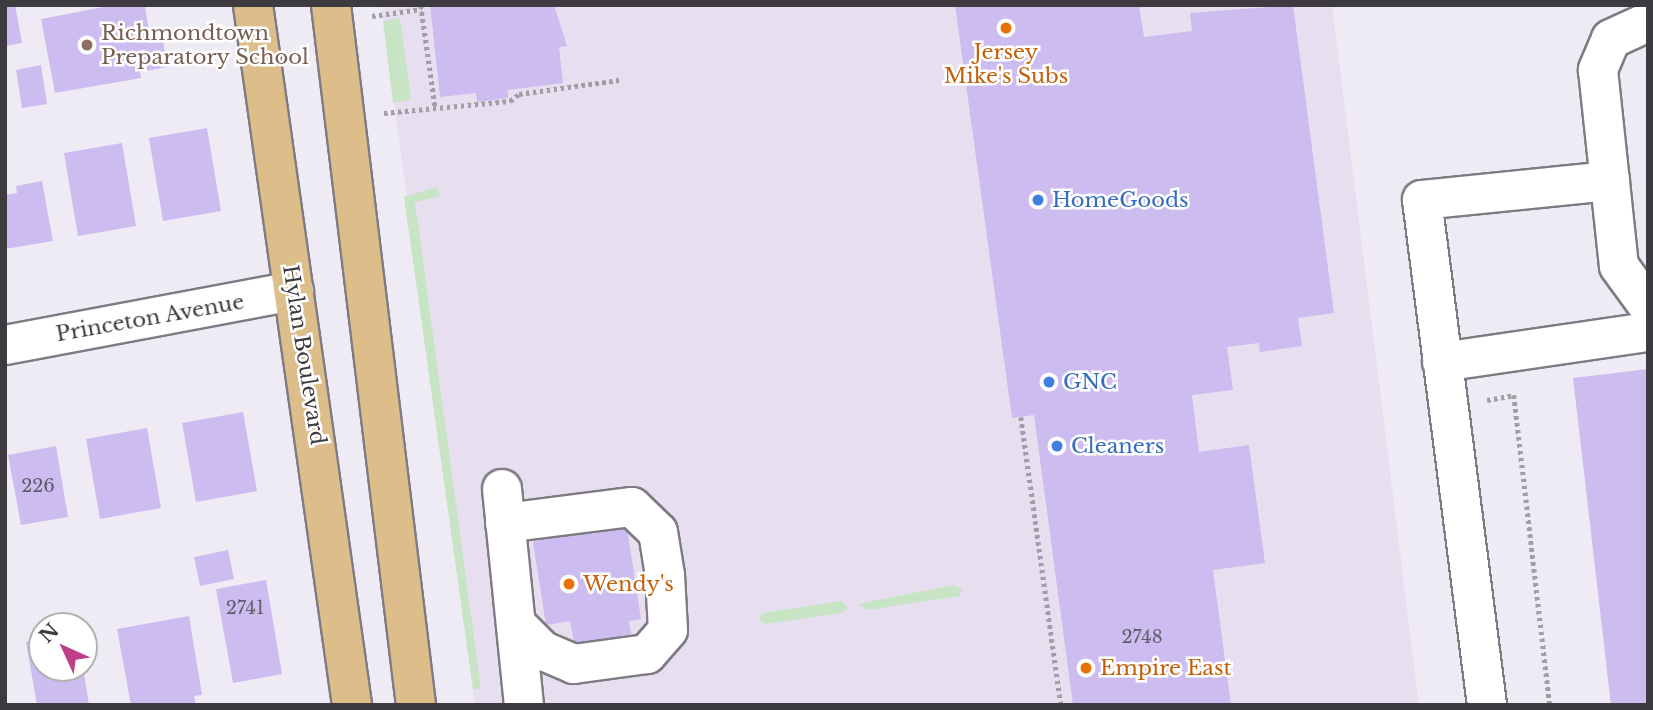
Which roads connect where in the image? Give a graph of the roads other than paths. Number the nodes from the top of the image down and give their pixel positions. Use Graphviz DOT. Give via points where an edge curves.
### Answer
graph roads {
  1 [pos="253,5"];
  2 [pos="331,5"];
  3 [pos="1648,22"];
  4 [pos="1610,181"];
  5 [pos="294,291"];
  6 [pos="1648,306"];
  7 [pos="1648,332"];
  8 [pos="5,345"];
  9 [pos="1442,362"];
  10 [pos="516,624"];
  11 [pos="352,705"];
  12 [pos="416,705"];
  13 [pos="524,705"];
  14 [pos="1487,705"];
  1 -- 5 [label="main road, Hylan Boulevard"];
  2 -- 12 [label="main road"];
  3 -- 4 [label="street" via="1611,38 1602,52 1598,70"];
  4 -- 6 [label="street" via="1619,266"];
  4 -- 9 [label="street" via="1422,200"];
  5 -- 8 [label="street, Princeton Avenue"];
  5 -- 11 [label="main road, Hylan Boulevard"];
  7 -- 9 [label="street"];
  9 -- 14 [label="street"];
  10 -- 10 [label="street" via="503,506 632,508 658,532 668,630 647,654 574,664 543,651"];
  10 -- 13 [label="street"];
}
